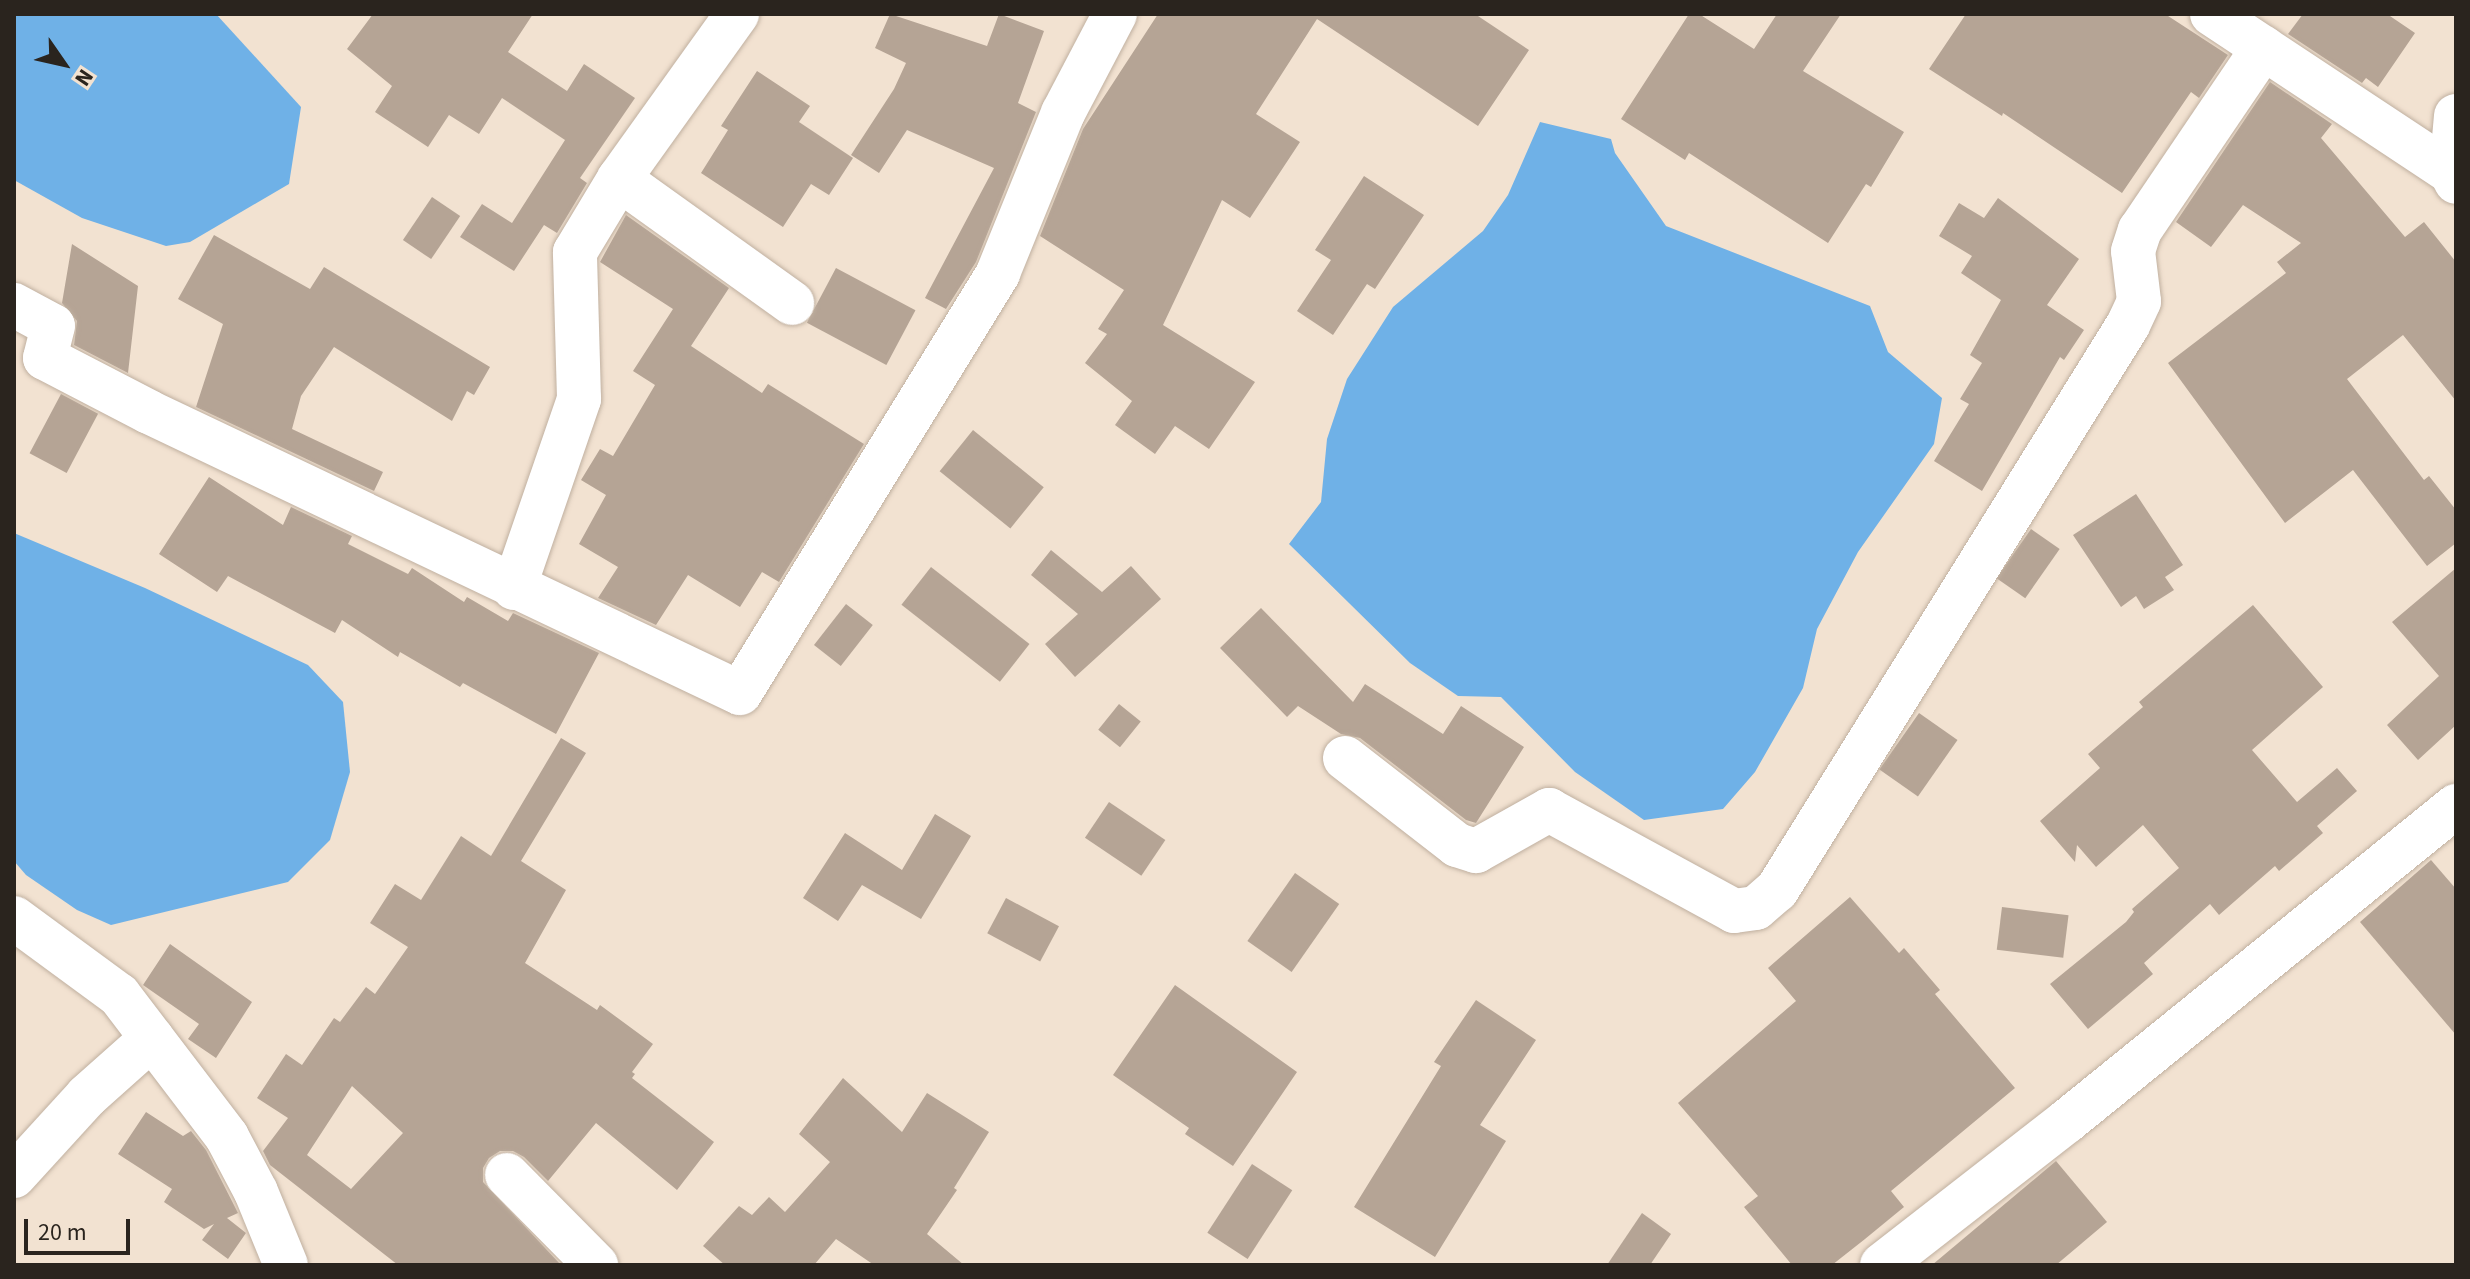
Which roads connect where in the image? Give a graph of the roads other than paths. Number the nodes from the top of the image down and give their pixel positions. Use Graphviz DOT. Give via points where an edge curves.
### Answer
graph roads {
  1 [pos="737,14"];
  2 [pos="1115,14"];
  3 [pos="2212,14"];
  4 [pos="2263,48"];
  5 [pos="2456,116"];
  6 [pos="2454,177"];
  7 [pos="619,179"];
  8 [pos="792,303"];
  9 [pos="14,305"];
  10 [pos="514,588"];
  11 [pos="1345,758"];
  12 [pos="2456,806"];
  13 [pos="14,918"];
  14 [pos="152,1038"];
  15 [pos="507,1175"];
  16 [pos="14,1176"];
  17 [pos="286,1265"];
  18 [pos="596,1265"];
  19 [pos="1882,1265"];
  1 -- 7 [label="street"];
  2 -- 10 [label="street" via="1063,113 998,273 740,693"];
  3 -- 4 [label="street"];
  4 -- 6 [label="street"];
  4 -- 11 [label="street" via="2140,230 2133,251 2139,301 2128,325 1777,890 1756,908 1734,911 1549,810 1476,851 1457,845"];
  5 -- 6 [label="street"];
  7 -- 8 [label="street"];
  7 -- 10 [label="street" via="575,252 579,399"];
  9 -- 10 [label="street" via="53,326 45,358"];
  12 -- 19 [label="street"];
  13 -- 14 [label="street" via="119,995"];
  14 -- 16 [label="street" via="87,1096"];
  14 -- 17 [label="street" via="227,1137"];
  15 -- 18 [label="street"];
}
